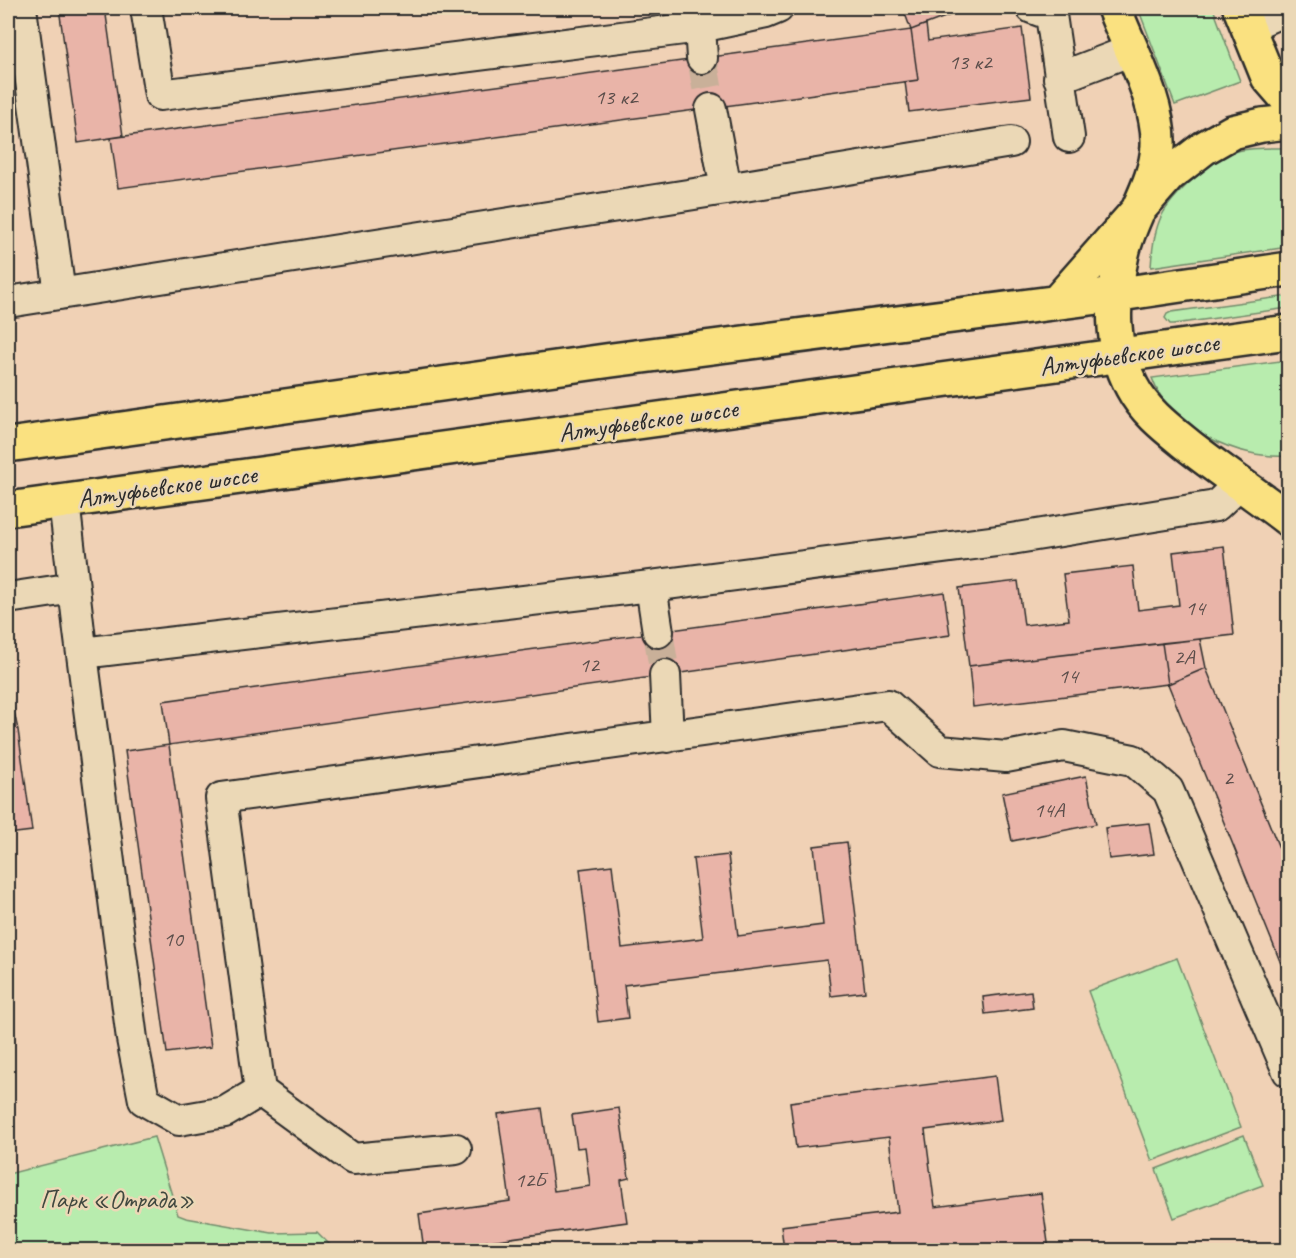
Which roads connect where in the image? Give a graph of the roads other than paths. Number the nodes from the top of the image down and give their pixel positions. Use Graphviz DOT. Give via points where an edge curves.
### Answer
graph roads {
  1 [pos="21,8"];
  2 [pos="146,8"];
  3 [pos="778,8"];
  4 [pos="1032,8"];
  5 [pos="1114,8"];
  6 [pos="1288,9"];
  7 [pos="1244,17"];
  8 [pos="700,27"];
  9 [pos="1132,50"];
  10 [pos="702,58"];
  11 [pos="1059,78"];
  12 [pos="1288,100"];
  13 [pos="711,109"];
  14 [pos="1288,122"];
  15 [pos="1069,137"];
  16 [pos="1011,142"];
  17 [pos="726,189"];
  18 [pos="1139,207"];
  19 [pos="1288,269"];
  20 [pos="60,294"];
  21 [pos="1114,295"];
  22 [pos="8,302"];
  23 [pos="1057,302"];
  24 [pos="1288,332"];
  25 [pos="1120,356"];
  26 [pos="8,445"];
  27 [pos="1262,491"];
  28 [pos="64,501"];
  29 [pos="8,509"];
  30 [pos="1288,519"];
  31 [pos="651,586"];
  32 [pos="74,588"];
  33 [pos="8,598"];
  34 [pos="658,632"];
  35 [pos="82,653"];
  36 [pos="665,675"];
  37 [pos="668,737"];
  38 [pos="1288,1071"];
  39 [pos="260,1091"];
  40 [pos="456,1149"];
  1 -- 20 [label="lane"];
  2 -- 8 [label="lane" via="160,95"];
  3 -- 8 [label="lane"];
  4 -- 11 [label="lane" via="1051,15"];
  5 -- 9 [label="main road"];
  6 -- 7 [label="lane"];
  7 -- 12 [label="main road" via="1268,77"];
  8 -- 10 [label="lane"];
  9 -- 11 [label="lane"];
  9 -- 18 [label="main road" via="1157,134 1155,165"];
  11 -- 15 [label="lane"];
  13 -- 17 [label="lane"];
  14 -- 18 [label="main road" via="1232,132 1169,175"];
  16 -- 17 [label="lane"];
  17 -- 20 [label="lane"];
  18 -- 21 [label="main road" via="1122,250"];
  18 -- 23 [label="main road"];
  19 -- 21 [label="main road"];
  20 -- 22 [label="lane"];
  21 -- 23 [label="main road"];
  21 -- 25 [label="main road"];
  23 -- 26 [label="main road"];
  24 -- 25 [label="main road, Алтуфьевское шоссе"];
  25 -- 27 [label="main road" via="1133,388 1158,420"];
  25 -- 28 [label="main road, Алтуфьевское шоссе"];
  27 -- 30 [label="main road"];
  27 -- 31 [label="lane" via="1216,506 1005,540"];
  28 -- 29 [label="main road, Алтуфьевское шоссе"];
  28 -- 32 [label="lane"];
  31 -- 34 [label="lane"];
  31 -- 35 [label="lane"];
  32 -- 33 [label="lane"];
  32 -- 35 [label="lane"];
  35 -- 39 [label="lane" via="132,1039 144,1100 179,1120 225,1112"];
  36 -- 37 [label="lane"];
  37 -- 38 [label="lane" via="888,705 940,751 1005,757 1064,746 1133,760 1168,790"];
  37 -- 39 [label="lane" via="221,798"];
  39 -- 40 [label="lane" via="353,1159"];
}
